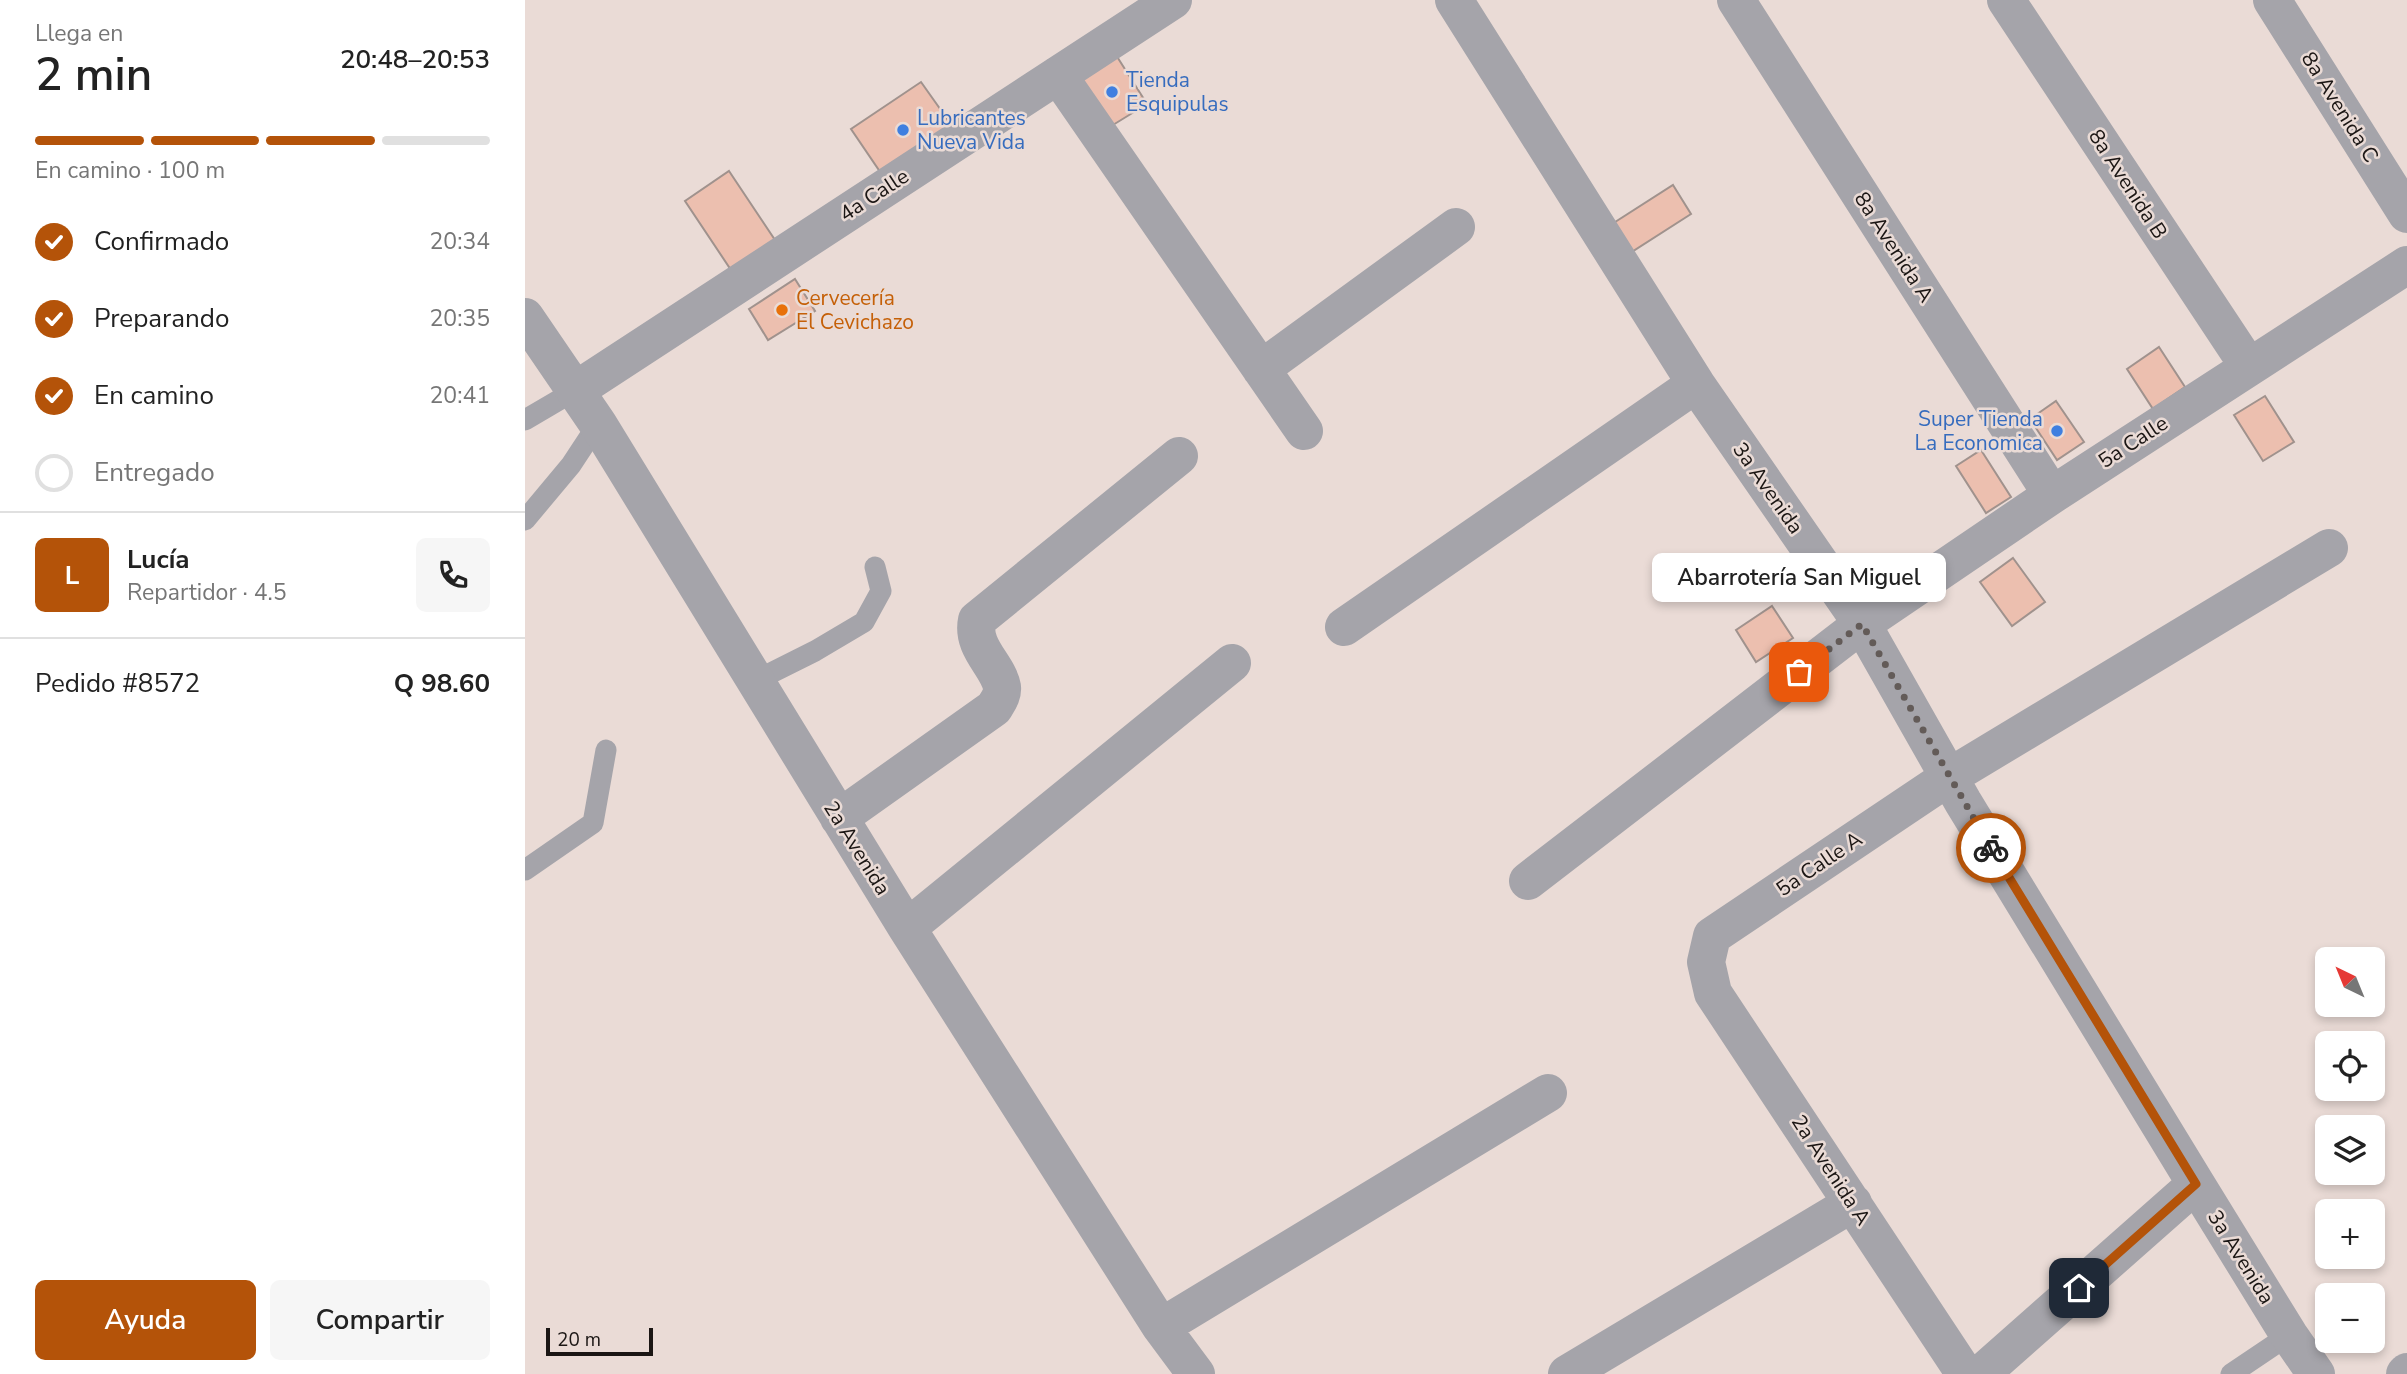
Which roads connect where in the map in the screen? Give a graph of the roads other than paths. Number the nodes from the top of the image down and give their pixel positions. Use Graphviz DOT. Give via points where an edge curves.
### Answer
graph roads {
  1 [pos="1173,0"];
  2 [pos="1454,0"];
  3 [pos="1737,0"];
  4 [pos="2006,0"];
  5 [pos="2272,0"];
  6 [pos="1058,75"];
  7 [pos="2407,214"];
  8 [pos="1456,226"];
  9 [pos="2407,265"];
  10 [pos="525,317"];
  11 [pos="2249,368"];
  12 [pos="1261,369"];
  13 [pos="1696,384"];
  14 [pos="576,390"];
  15 [pos="525,420"];
  16 [pos="599,424"];
  17 [pos="1304,431"];
  18 [pos="1179,456"];
  19 [pos="2052,495"];
  20 [pos="525,520"];
  21 [pos="2329,548"];
  22 [pos="874,568"];
  23 [pos="1862,624"];
  24 [pos="1343,627"];
  25 [pos="1232,663"];
  26 [pos="757,680"];
  27 [pos="606,750"];
  28 [pos="1949,777"];
  29 [pos="839,818"];
  30 [pos="525,870"];
  31 [pos="1528,881"];
  32 [pos="907,928"];
  33 [pos="1706,962"];
  34 [pos="1548,1093"];
  35 [pos="2196,1184"];
  36 [pos="1853,1203"];
  37 [pos="1161,1326"];
  38 [pos="2289,1335"];
  39 [pos="1196,1374"];
  40 [pos="1567,1374"];
  41 [pos="1965,1374"];
  42 [pos="1981,1374"];
  43 [pos="2231,1374"];
  44 [pos="2316,1374"];
  1 -- 6 [label="street, 4a Calle"];
  2 -- 13 [label="street, 3a Avenida"];
  3 -- 19 [label="street, 8a Avenida A"];
  4 -- 11 [label="street, 8a Avenida B"];
  5 -- 7 [label="street, 8a Avenida C"];
  6 -- 12 [label="street"];
  6 -- 14 [label="street, 4a Calle"];
  8 -- 12 [label="street"];
  9 -- 11 [label="street, 5a Calle"];
  10 -- 14 [label="street, 2a Avenida"];
  11 -- 19 [label="street, 5a Calle"];
  12 -- 17 [label="street"];
  13 -- 23 [label="street, 3a Avenida"];
  13 -- 24 [label="street"];
  14 -- 15 [label="lane"];
  14 -- 16 [label="street, 2a Avenida"];
  16 -- 20 [label="lane"];
  16 -- 26 [label="street, 2a Avenida"];
  18 -- 29 [label="street" via="977,620 978,640 1002,687 994,708"];
  19 -- 23 [label="street, 5a Calle"];
  21 -- 28 [label="street, 5a Calle A"];
  22 -- 26 [label="lane" via="881,591 864,622"];
  23 -- 28 [label="street, 3a Avenida"];
  23 -- 31 [label="street, 5a Calle"];
  25 -- 32 [label="street"];
  26 -- 29 [label="street, 2a Avenida"];
  27 -- 30 [label="lane" via="593,823"];
  28 -- 33 [label="street, 5a Calle A" via="1712,936"];
  28 -- 35 [label="street, 3a Avenida"];
  29 -- 32 [label="street, 2a Avenida"];
  32 -- 37 [label="street, 2a Avenida"];
  33 -- 36 [label="street, 2a Avenida A" via="1713,992"];
  34 -- 37 [label="street"];
  35 -- 38 [label="street, 3a Avenida"];
  35 -- 42 [label="street"];
  36 -- 40 [label="street"];
  36 -- 41 [label="street, 2a Avenida A"];
  37 -- 39 [label="street, 2a Avenida"];
  38 -- 43 [label="lane"];
  38 -- 44 [label="street, 3a Avenida"];
}
